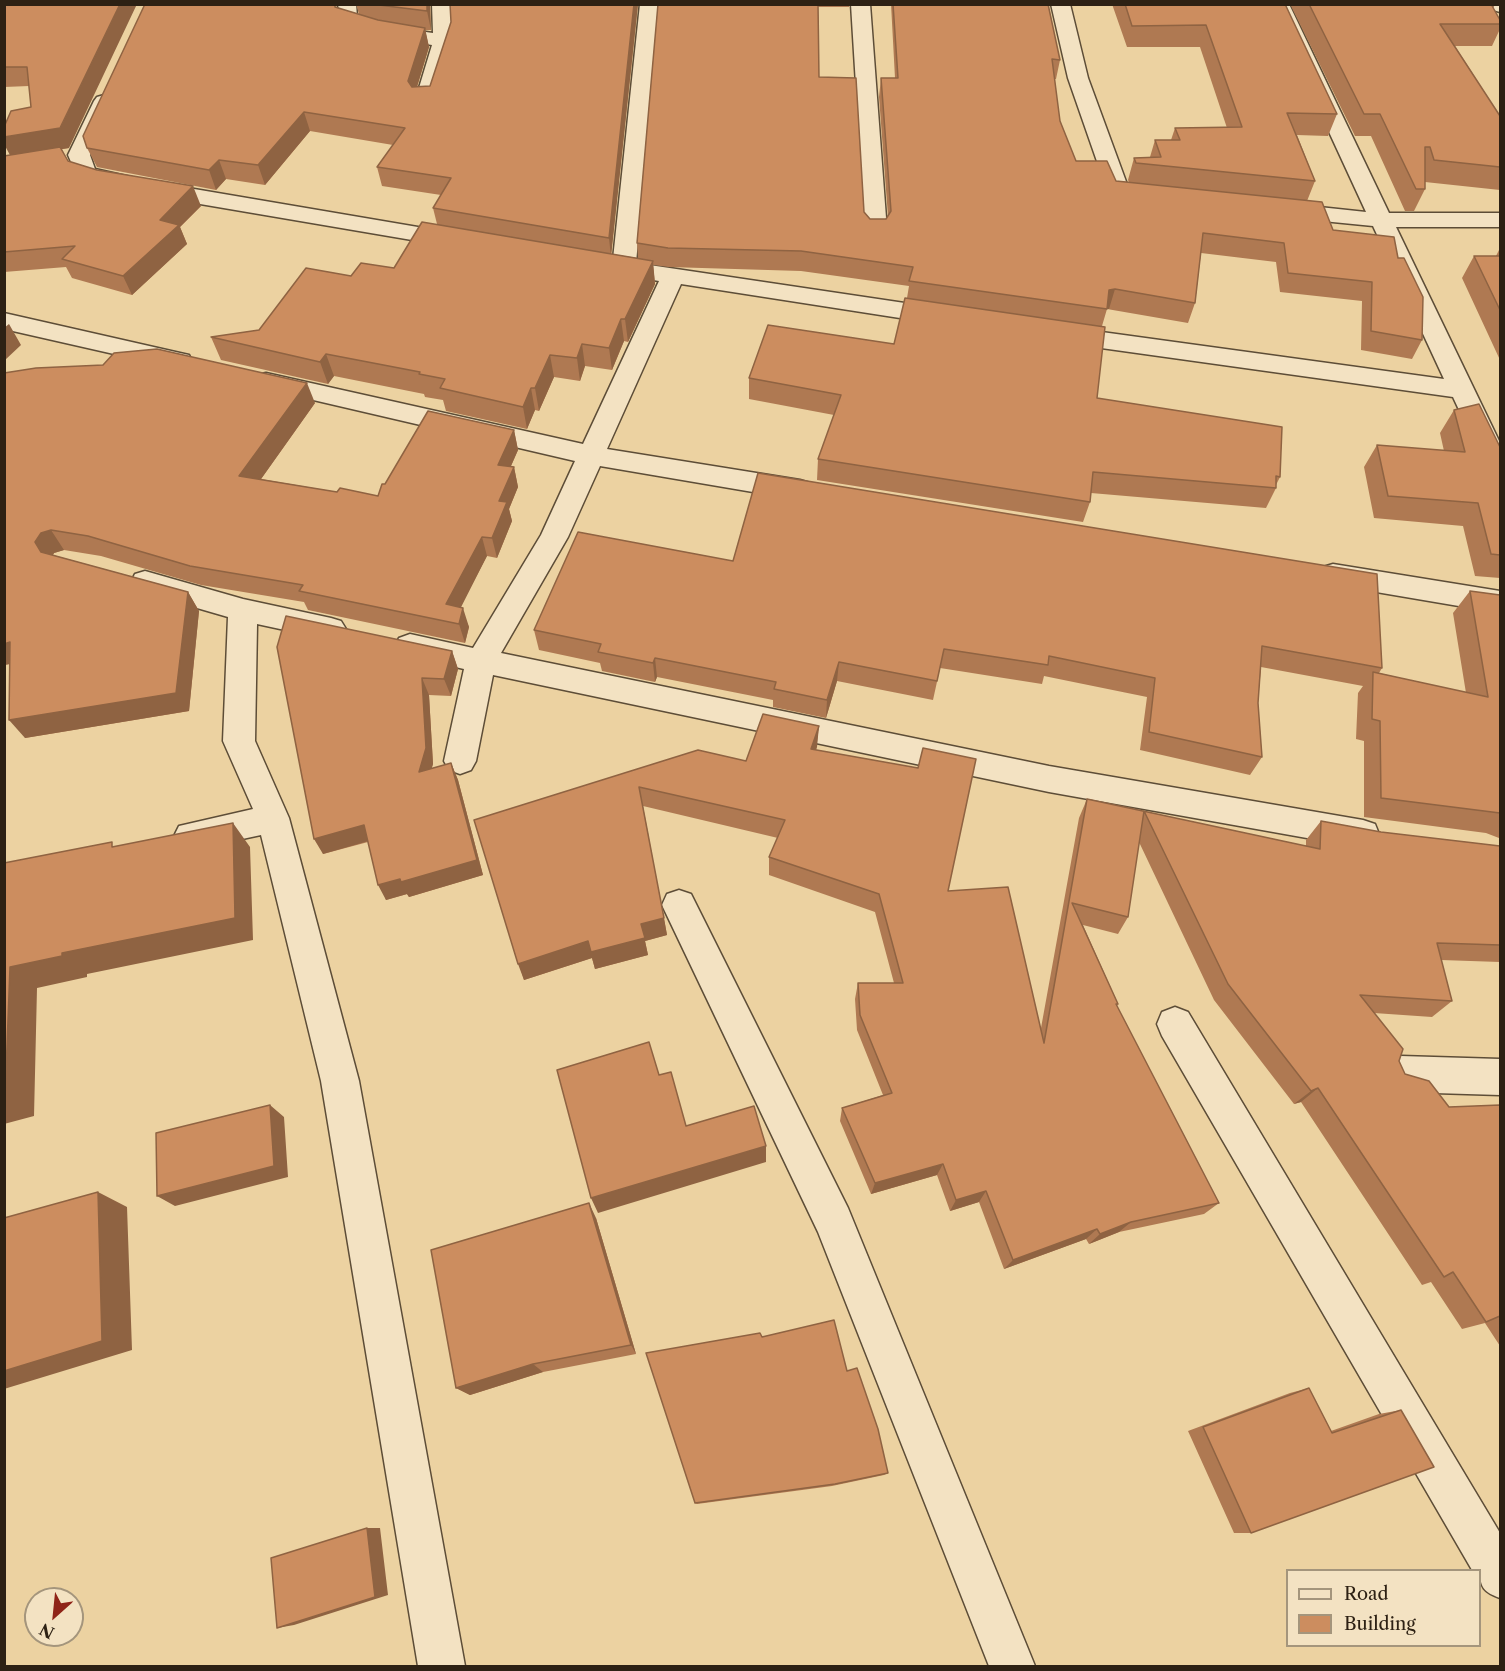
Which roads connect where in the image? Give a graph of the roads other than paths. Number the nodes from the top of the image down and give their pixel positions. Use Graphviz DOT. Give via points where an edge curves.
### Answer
graph roads {
  1 [pos="347,4"];
  2 [pos="441,4"];
  3 [pos="650,4"];
  4 [pos="860,4"];
  5 [pos="1060,4"];
  6 [pos="1279,4"];
  7 [pos="443,39"];
  8 [pos="114,80"];
  9 [pos="425,101"];
  10 [pos="1154,197"];
  11 [pos="1261,208"];
  12 [pos="1380,220"];
  13 [pos="1500,220"];
  14 [pos="876,231"];
  15 [pos="483,245"];
  16 [pos="588,262"];
  17 [pos="624,268"];
  18 [pos="672,277"];
  19 [pos="963,320"];
  20 [pos="4,321"];
  21 [pos="1034,330"];
  22 [pos="200,366"];
  23 [pos="245,376"];
  24 [pos="1462,390"];
  25 [pos="589,455"];
  26 [pos="1500,470"];
  27 [pos="820,494"];
  28 [pos="1313,572"];
  29 [pos="122,575"];
  30 [pos="1500,602"];
  31 [pos="243,610"];
  32 [pos="481,661"];
  33 [pos="460,761"];
  34 [pos="273,818"];
  35 [pos="1393,838"];
  36 [pos="156,843"];
  37 [pos="679,905"];
  38 [pos="1174,1024"];
  39 [pos="1401,1074"];
  40 [pos="1500,1077"];
  41 [pos="1500,1575"];
  42 [pos="442,1666"];
  43 [pos="1012,1666"];
  1 -- 7 [label="street" via="348,20 367,28"];
  2 -- 7 [label="street"];
  3 -- 17 [label="street"];
  4 -- 14 [label="street"];
  5 -- 10 [label="street" via="1078,78 1119,193"];
  6 -- 12 [label="street"];
  7 -- 9 [label="street"];
  8 -- 15 [label="street" via="68,157 86,173 107,180"];
  11 -- 12 [label="street"];
  12 -- 13 [label="street"];
  12 -- 24 [label="street"];
  16 -- 17 [label="street"];
  17 -- 18 [label="street"];
  18 -- 19 [label="street"];
  18 -- 25 [label="street"];
  20 -- 22 [label="street"];
  21 -- 24 [label="street"];
  23 -- 25 [label="street"];
  24 -- 26 [label="street"];
  25 -- 27 [label="street"];
  25 -- 32 [label="street" via="554,537"];
  28 -- 30 [label="street"];
  29 -- 31 [label="street"];
  31 -- 32 [label="street"];
  31 -- 34 [label="street" via="239,741"];
  32 -- 33 [label="street"];
  32 -- 35 [label="street" via="1049,779"];
  34 -- 36 [label="street"];
  34 -- 42 [label="street" via="340,1081"];
  37 -- 43 [label="street" via="834,1222"];
  38 -- 41 [label="street"];
  39 -- 40 [label="street"];
}
